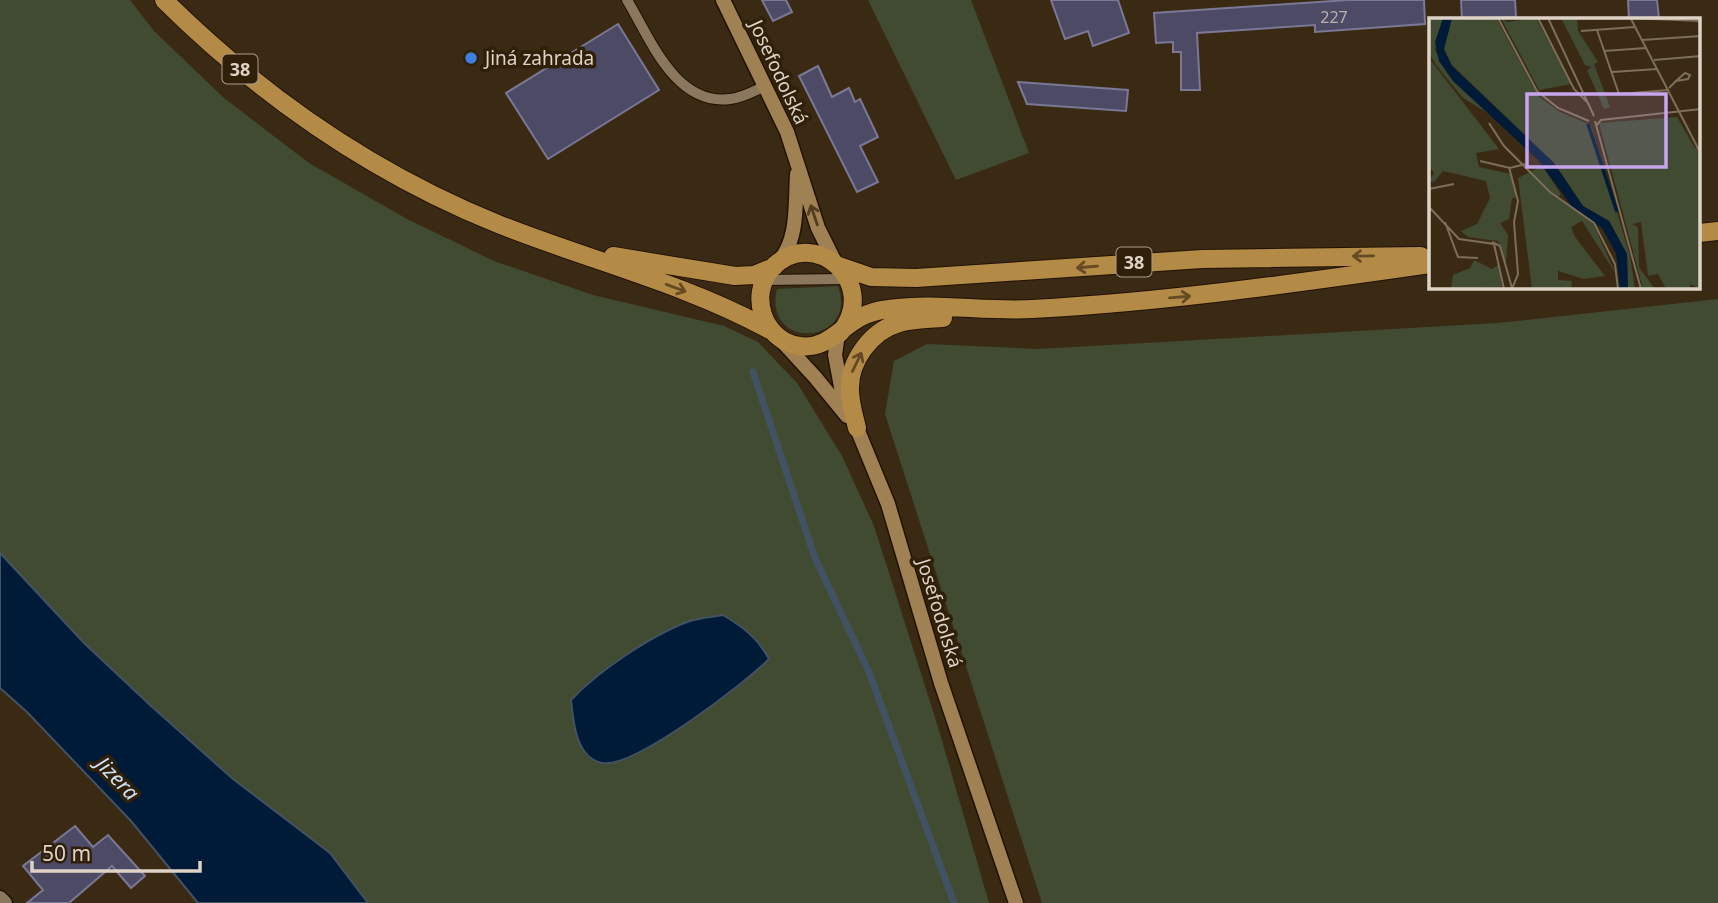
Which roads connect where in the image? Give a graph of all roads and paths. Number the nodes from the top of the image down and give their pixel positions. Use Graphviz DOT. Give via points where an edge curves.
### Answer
graph roads {
  1 [pos="164,0"];
  2 [pos="627,0"];
  3 [pos="723,0"];
  4 [pos="765,86"];
  5 [pos="797,163"];
  6 [pos="1718,231"];
  7 [pos="1700,233"];
  8 [pos="565,247"];
  9 [pos="1429,256"];
  10 [pos="1429,264"];
  11 [pos="772,270"];
  12 [pos="841,270"];
  13 [pos="1039,309"];
  14 [pos="839,333"];
  15 [pos="775,334"];
  16 [pos="857,428"];
  17 [pos="0,898"];
  18 [pos="5,903"];
  19 [pos="1016,903"];
  1 -- 8 [label="main road, 38" via="250,78 322,131 419,188"];
  2 -- 4 [label="lane" via="674,78 691,91 710,99 729,99"];
  3 -- 4 [label="main road, Josefodolská"];
  4 -- 5 [label="main road, Josefodolská"];
  5 -- 11 [label="main road, Josefodolská" via="791,239"];
  12 -- 5 [label="main road, Josefodolská, one-way" via="818,228"];
  6 -- 7 [label="main road"];
  8 -- 11 [label="main road, 38" via="725,275"];
  8 -- 15 [label="main road, 38, one-way" via="720,304"];
  9 -- 12 [label="main road, 38, one-way" via="1202,259 949,277 886,278"];
  13 -- 10 [label="main road, 38, one-way" via="1199,295"];
  11 -- 12 [label="lane"];
  11 -- 12 [label="main road, 38" via="795,255 808,253 827,258"];
  11 -- 15 [label="main road" via="761,290 760,305"];
  12 -- 14 [label="main road" via="853,307"];
  13 -- 14 [label="main road, 38" via="889,309 861,317"];
  16 -- 13 [label="main road, one-way" via="850,380 857,360 878,335 912,320"];
  14 -- 15 [label="main road, 38" via="807,347 790,344"];
  14 -- 16 [label="main road, Josefodolská" via="836,365"];
  15 -- 16 [label="main road"];
  16 -- 19 [label="main road, Josefodolská" via="884,495 941,683"];
  17 -- 18 [label="street"];
}
